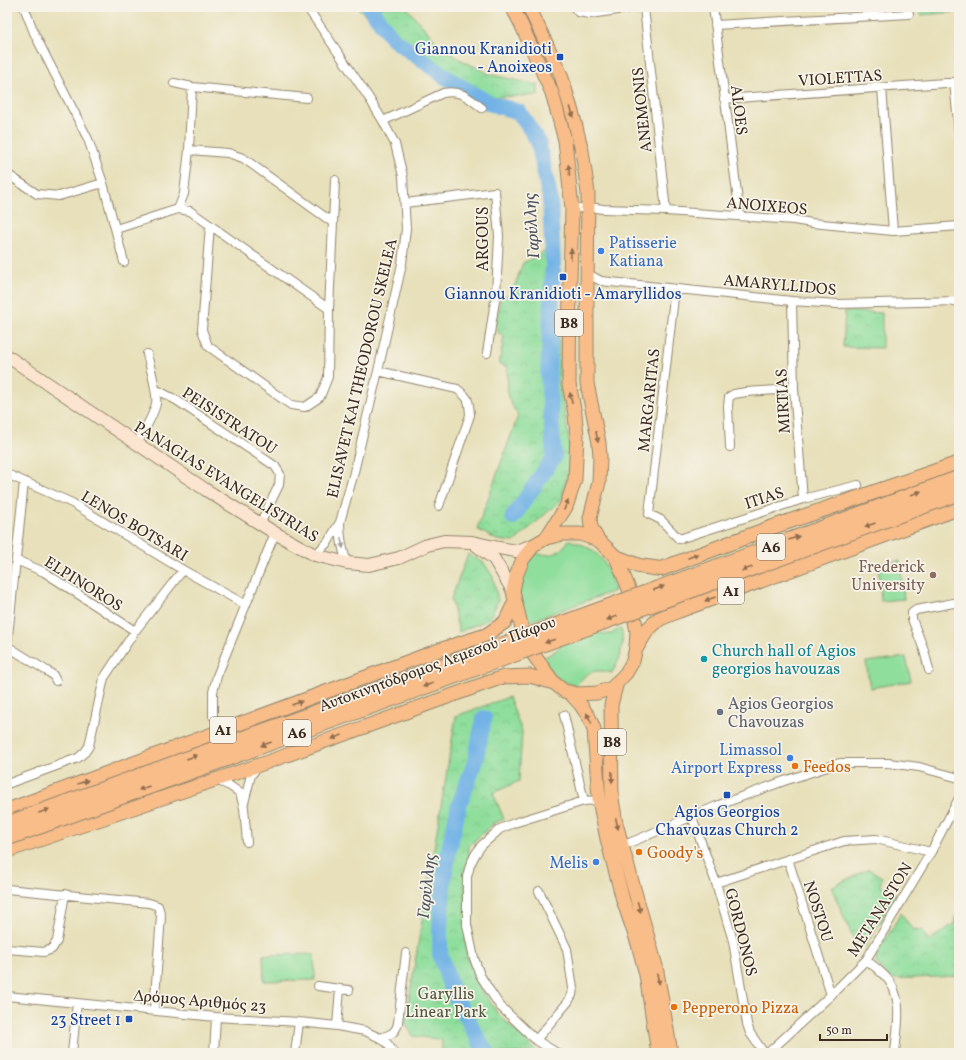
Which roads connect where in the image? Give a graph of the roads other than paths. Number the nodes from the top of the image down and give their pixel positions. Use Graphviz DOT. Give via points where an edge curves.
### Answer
graph roads {
  1 [pos="24,7"];
  2 [pos="307,7"];
  3 [pos="512,7"];
  4 [pos="529,7"];
  5 [pos="574,7"];
  6 [pos="638,7"];
  7 [pos="644,7"];
  8 [pos="713,7"];
  9 [pos="908,14"];
  10 [pos="715,24"];
  11 [pos="956,82"];
  12 [pos="174,83"];
  13 [pos="192,87"];
  14 [pos="882,88"];
  15 [pos="307,98"];
  16 [pos="724,99"];
  17 [pos="482,108"];
  18 [pos="383,121"];
  19 [pos="959,132"];
  20 [pos="189,150"];
  21 [pos="7,174"];
  22 [pos="335,180"];
  23 [pos="103,183"];
  24 [pos="405,202"];
  25 [pos="589,207"];
  26 [pos="178,209"];
  27 [pos="572,209"];
  28 [pos="666,211"];
  29 [pos="740,216"];
  30 [pos="332,222"];
  31 [pos="210,225"];
  32 [pos="959,226"];
  33 [pos="116,229"];
  34 [pos="893,231"];
  35 [pos="124,262"];
  36 [pos="593,278"];
  37 [pos="675,289"];
  38 [pos="792,301"];
  39 [pos="959,301"];
  40 [pos="329,309"];
  41 [pos="487,353"];
  42 [pos="147,354"];
  43 [pos="7,356"];
  44 [pos="378,371"];
  45 [pos="155,389"];
  46 [pos="794,389"];
  47 [pos="137,444"];
  48 [pos="730,447"];
  49 [pos="959,463"];
  50 [pos="7,474"];
  51 [pos="959,478"];
  52 [pos="24,482"];
  53 [pos="858,485"];
  54 [pos="959,493"];
  55 [pos="803,499"];
  56 [pos="439,506"];
  57 [pos="959,508"];
  58 [pos="340,522"];
  59 [pos="260,524"];
  60 [pos="275,533"];
  61 [pos="546,538"];
  62 [pos="679,539"];
  63 [pos="598,540"];
  64 [pos="472,542"];
  65 [pos="534,545"];
  66 [pos="315,555"];
  67 [pos="616,557"];
  68 [pos="16,560"];
  69 [pos="348,563"];
  70 [pos="183,570"];
  71 [pos="514,596"];
  72 [pos="959,602"];
  73 [pos="246,604"];
  74 [pos="585,622"];
  75 [pos="135,631"];
  76 [pos="7,646"];
  77 [pos="636,648"];
  78 [pos="929,670"];
  79 [pos="56,681"];
  80 [pos="617,682"];
  81 [pos="554,683"];
  82 [pos="569,692"];
  83 [pos="564,715"];
  84 [pos="212,716"];
  85 [pos="262,764"];
  86 [pos="959,778"];
  87 [pos="215,780"];
  88 [pos="7,784"];
  89 [pos="959,798"];
  90 [pos="599,800"];
  91 [pos="584,801"];
  92 [pos="244,808"];
  93 [pos="7,810"];
  94 [pos="692,816"];
  95 [pos="7,824"];
  96 [pos="7,838"];
  97 [pos="247,842"];
  98 [pos="622,846"];
  99 [pos="7,851"];
  100 [pos="931,852"];
  101 [pos="788,859"];
  102 [pos="716,883"];
  103 [pos="7,889"];
  104 [pos="539,891"];
  105 [pos="65,894"];
  106 [pos="7,949"];
  107 [pos="406,953"];
  108 [pos="866,960"];
  109 [pos="318,986"];
  110 [pos="340,989"];
  111 [pos="349,990"];
  112 [pos="831,995"];
  113 [pos="7,996"];
  114 [pos="77,1003"];
  115 [pos="154,1010"];
  116 [pos="216,1017"];
  117 [pos="299,1022"];
  118 [pos="337,1026"];
  119 [pos="384,1040"];
  120 [pos="536,1040"];
  121 [pos="72,1053"];
  122 [pos="214,1053"];
  123 [pos="295,1053"];
  124 [pos="394,1053"];
  125 [pos="557,1053"];
  126 [pos="658,1053"];
  127 [pos="671,1053"];
  128 [pos="764,1053"];
  129 [pos="768,1053"];
  130 [pos="895,1053"];
  1 -- 23 [label="street" via="35,35 88,139"];
  2 -- 18 [label="street, ELISAVET KAI THEODOROU SKELEA"];
  27 -- 3 [label="main road, B8, one-way" via="565,140 552,93"];
  4 -- 25 [label="main road, B8, one-way" via="561,75 574,118 582,151"];
  5 -- 6 [label="street" via="578,12 590,14"];
  7 -- 28 [label="street, ANEMONIS"];
  8 -- 10 [label="street, ALOES"];
  9 -- 10 [label="street"];
  10 -- 16 [label="street, ALOES"];
  11 -- 14 [label="street, VIOLETTAS"];
  11 -- 19 [label="street"];
  12 -- 13 [label="street"];
  13 -- 15 [label="street"];
  13 -- 20 [label="street"];
  14 -- 16 [label="street, VIOLETTAS"];
  14 -- 34 [label="street"];
  16 -- 29 [label="street, ALOES"];
  17 -- 18 [label="street" via="459,93 443,93"];
  18 -- 24 [label="street, ELISAVET KAI THEODOROU SKELEA" via="395,144 404,176"];
  20 -- 26 [label="street" via="184,194"];
  20 -- 30 [label="street" via="228,153 243,158"];
  21 -- 23 [label="street" via="37,194 60,196"];
  22 -- 30 [label="street"];
  23 -- 33 [label="street"];
  24 -- 41 [label="street, ARGOUS" via="495,192 499,236 496,294"];
  24 -- 44 [label="street, ELISAVET KAI THEODOROU SKELEA" via="406,229 402,264"];
  25 -- 27 [label="street, ANOIXEOS"];
  25 -- 28 [label="street, ANOIXEOS"];
  25 -- 36 [label="main road, B8"];
  26 -- 31 [label="street" via="190,211"];
  26 -- 33 [label="street"];
  61 -- 27 [label="main road, B8, one-way" via="566,507 575,480 577,436 569,384"];
  28 -- 29 [label="street, ANOIXEOS"];
  29 -- 34 [label="street, ANOIXEOS"];
  30 -- 40 [label="street"];
  31 -- 40 [label="street"];
  31 -- 40 [label="street" via="202,330 208,346 291,405 305,407 320,397 328,376"];
  32 -- 34 [label="street, ANOIXEOS"];
  33 -- 35 [label="street"];
  36 -- 37 [label="street, AMARYLLIDOS"];
  36 -- 63 [label="main road, B8, one-way" via="587,290 587,383 600,457 599,482 590,518 591,527"];
  37 -- 38 [label="street, AMARYLLIDOS"];
  37 -- 62 [label="street, MARGARITAS" via="649,514 661,520"];
  38 -- 39 [label="street, AMARYLLIDOS" via="837,304"];
  38 -- 46 [label="street, MIRTIAS"];
  42 -- 45 [label="street"];
  43 -- 47 [label="main road, PANAGIAS EVANGELISTRIAS"];
  44 -- 56 [label="street" via="457,388 469,403 470,415"];
  44 -- 58 [label="street, ELISAVET KAI THEODOROU SKELEA"];
  45 -- 47 [label="street" via="156,403"];
  45 -- 59 [label="street, PEISISTRATOU" via="176,400 275,466 280,474 279,485"];
  46 -- 48 [label="street" via="746,392 729,397"];
  46 -- 55 [label="street, MIRTIAS"];
  47 -- 59 [label="main road, PANAGIAS EVANGELISTRIAS"];
  67 -- 49 [label="highway, one-way" via="639,566 661,568"];
  50 -- 52 [label="street, LENOS BOTSARI"];
  74 -- 51 [label="highway, A6, one-way, bridge"];
  52 -- 68 [label="street"];
  52 -- 70 [label="street, LENOS BOTSARI" via="72,503"];
  53 -- 55 [label="street, ITIAS"];
  54 -- 74 [label="highway, A6, one-way, bridge"];
  55 -- 62 [label="street, ITIAS"];
  57 -- 77 [label="highway, A1, one-way" via="678,610 659,619 647,630"];
  58 -- 66 [label="street, ELISAVET KAI THEODOROU SKELEA" via="328,542"];
  58 -- 69 [label="street, ELISAVET KAI THEODOROU SKELEA, one-way" via="340,539"];
  59 -- 60 [label="main road, PANAGIAS EVANGELISTRIAS"];
  60 -- 66 [label="main road, PANAGIAS EVANGELISTRIAS"];
  60 -- 73 [label="street"];
  61 -- 63 [label="main road, B8" via="580,534"];
  61 -- 65 [label="main road, B8"];
  63 -- 67 [label="main road, B8"];
  64 -- 65 [label="main road, PANAGIAS EVANGELISTRIAS" via="516,551"];
  64 -- 69 [label="main road, PANAGIAS EVANGELISTRIAS" via="444,541 379,563"];
  64 -- 71 [label="main road" via="494,560"];
  65 -- 71 [label="main road, B8" via="523,558 516,576"];
  66 -- 69 [label="main road, PANAGIAS EVANGELISTRIAS"];
  67 -- 77 [label="main road, B8" via="629,589 637,632"];
  68 -- 75 [label="street, ELPINOROS" via="44,572"];
  68 -- 76 [label="street"];
  70 -- 73 [label="street, LENOS BOTSARI"];
  70 -- 75 [label="street"];
  71 -- 81 [label="main road, B8" via="522,628 533,654"];
  93 -- 71 [label="main road, A1, one-way" via="439,650 486,635 506,622"];
  72 -- 78 [label="street" via="916,610 912,613"];
  73 -- 84 [label="street" via="217,676"];
  95 -- 74 [label="highway, Αυτοκινητόδρομος Λεμεσού - Πάφου / A6, one-way, bridge"];
  74 -- 96 [label="highway, Αυτοκινητόδρομος Λεμεσού - Πάφου / A6, one-way, bridge"];
  75 -- 88 [label="street" via="104,678 89,746 85,752 78,758"];
  76 -- 79 [label="street" via="48,671"];
  77 -- 80 [label="main road, B8" via="626,674"];
  80 -- 82 [label="main road, B8" via="612,688 597,693"];
  80 -- 98 [label="main road, B8, one-way" via="611,705 612,799"];
  81 -- 82 [label="main road, B8"];
  81 -- 85 [label="main road, one-way" via="530,676 503,677"];
  90 -- 82 [label="main road, B8, one-way" via="594,729 589,717"];
  83 -- 91 [label="street"];
  85 -- 87 [label="main road"];
  85 -- 92 [label="street" via="251,775"];
  86 -- 94 [label="street" via="919,767 888,763 840,763"];
  87 -- 92 [label="street" via="240,793"];
  87 -- 99 [label="main road"];
  89 -- 100 [label="street, METANASTON"];
  90 -- 91 [label="street"];
  90 -- 126 [label="main road, B8" via="623,900 646,975"];
  91 -- 120 [label="street" via="500,829 481,846 470,865 467,877 468,924 480,975 500,1006"];
  92 -- 97 [label="street"];
  94 -- 98 [label="street"];
  94 -- 102 [label="street, GORDONOS"];
  98 -- 127 [label="main road, B8, one-way" via="656,966"];
  100 -- 101 [label="street" via="876,839 844,841"];
  100 -- 108 [label="street, METANASTON"];
  101 -- 102 [label="street"];
  101 -- 112 [label="street, NOSTOU"];
  102 -- 128 [label="street, GORDONOS" via="733,942 747,1024"];
  103 -- 105 [label="street"];
  104 -- 120 [label="street" via="567,949 573,988 568,1002"];
  105 -- 106 [label="street" via="57,941 52,949 44,952"];
  105 -- 115 [label="street" via="148,902 158,906 161,916"];
  107 -- 119 [label="street" via="397,1029"];
  108 -- 112 [label="street, METANASTON"];
  108 -- 130 [label="street" via="886,977 898,999"];
  109 -- 110 [label="street"];
  110 -- 111 [label="street"];
  110 -- 118 [label="street"];
  112 -- 129 [label="street, METANASTON"];
  113 -- 114 [label="street, Δρόμος Αριθμός 23"];
  114 -- 115 [label="street, Δρόμος Αριθμός 23"];
  114 -- 121 [label="street"];
  115 -- 116 [label="street, Δρόμος Αριθμός 23"];
  116 -- 117 [label="street, Δρόμος Αριθμός 23"];
  116 -- 122 [label="street"];
  117 -- 118 [label="street, Δρόμος Αριθμός 23"];
  117 -- 123 [label="street"];
  118 -- 119 [label="street, Δρόμος Αριθμός 23" via="365,1031"];
  119 -- 124 [label="street"];
  120 -- 125 [label="street"];
}
